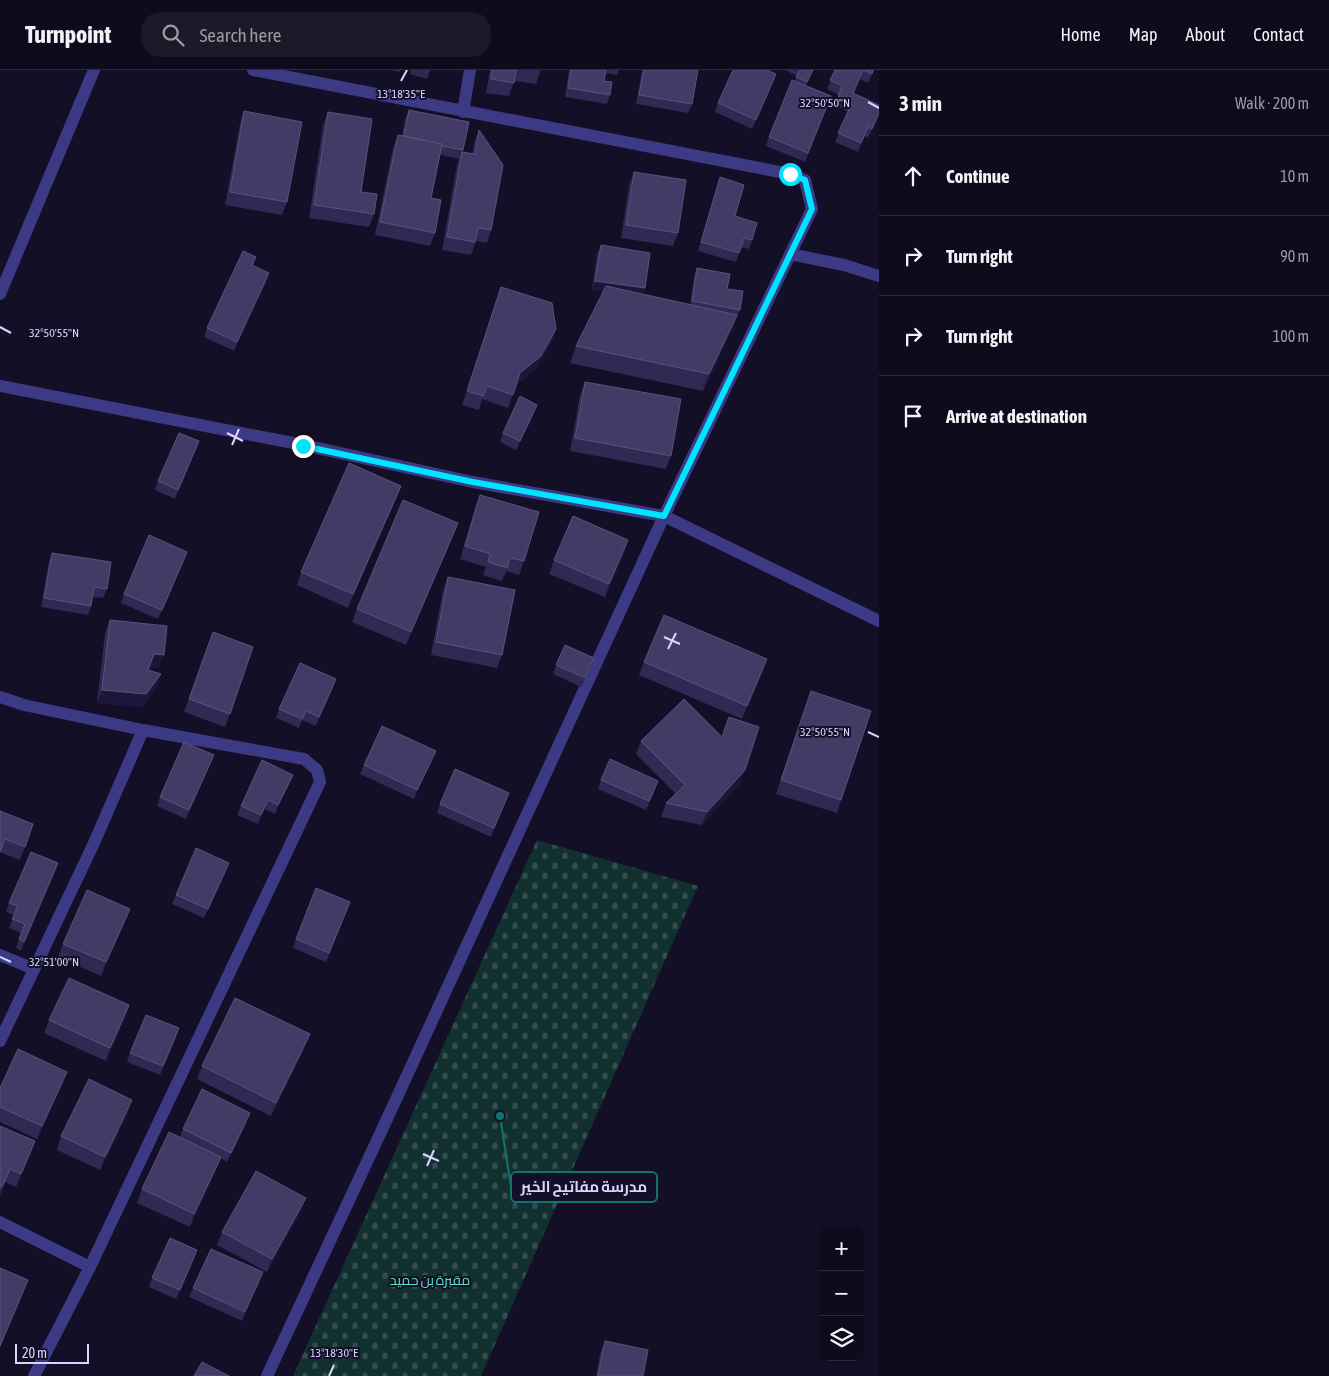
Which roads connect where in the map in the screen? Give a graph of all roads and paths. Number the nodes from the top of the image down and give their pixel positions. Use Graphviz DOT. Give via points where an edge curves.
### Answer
graph roads {
  1 [pos="94,70"];
  2 [pos="252,70"];
  3 [pos="470,70"];
  4 [pos="463,112"];
  5 [pos="790,254"];
  6 [pos="879,276"];
  7 [pos="0,294"];
  8 [pos="0,386"];
  9 [pos="664,516"];
  10 [pos="879,622"];
  11 [pos="0,697"];
  12 [pos="143,730"];
  13 [pos="0,955"];
  14 [pos="34,969"];
  15 [pos="0,1041"];
  16 [pos="0,1222"];
  17 [pos="90,1267"];
  18 [pos="34,1376"];
  19 [pos="267,1376"];
  1 -- 7 [label="street"];
  2 -- 4 [label="street"];
  3 -- 4 [label="street"];
  4 -- 5 [label="street" via="790,174 805,180 812,209"];
  5 -- 6 [label="street"];
  5 -- 9 [label="street"];
  8 -- 9 [label="street" via="473,482"];
  9 -- 10 [label="street"];
  9 -- 19 [label="street"];
  11 -- 12 [label="street"];
  12 -- 14 [label="street"];
  12 -- 17 [label="street" via="304,759 317,770 320,782"];
  13 -- 14 [label="street"];
  14 -- 15 [label="street"];
  16 -- 17 [label="street"];
  17 -- 18 [label="street"];
}
